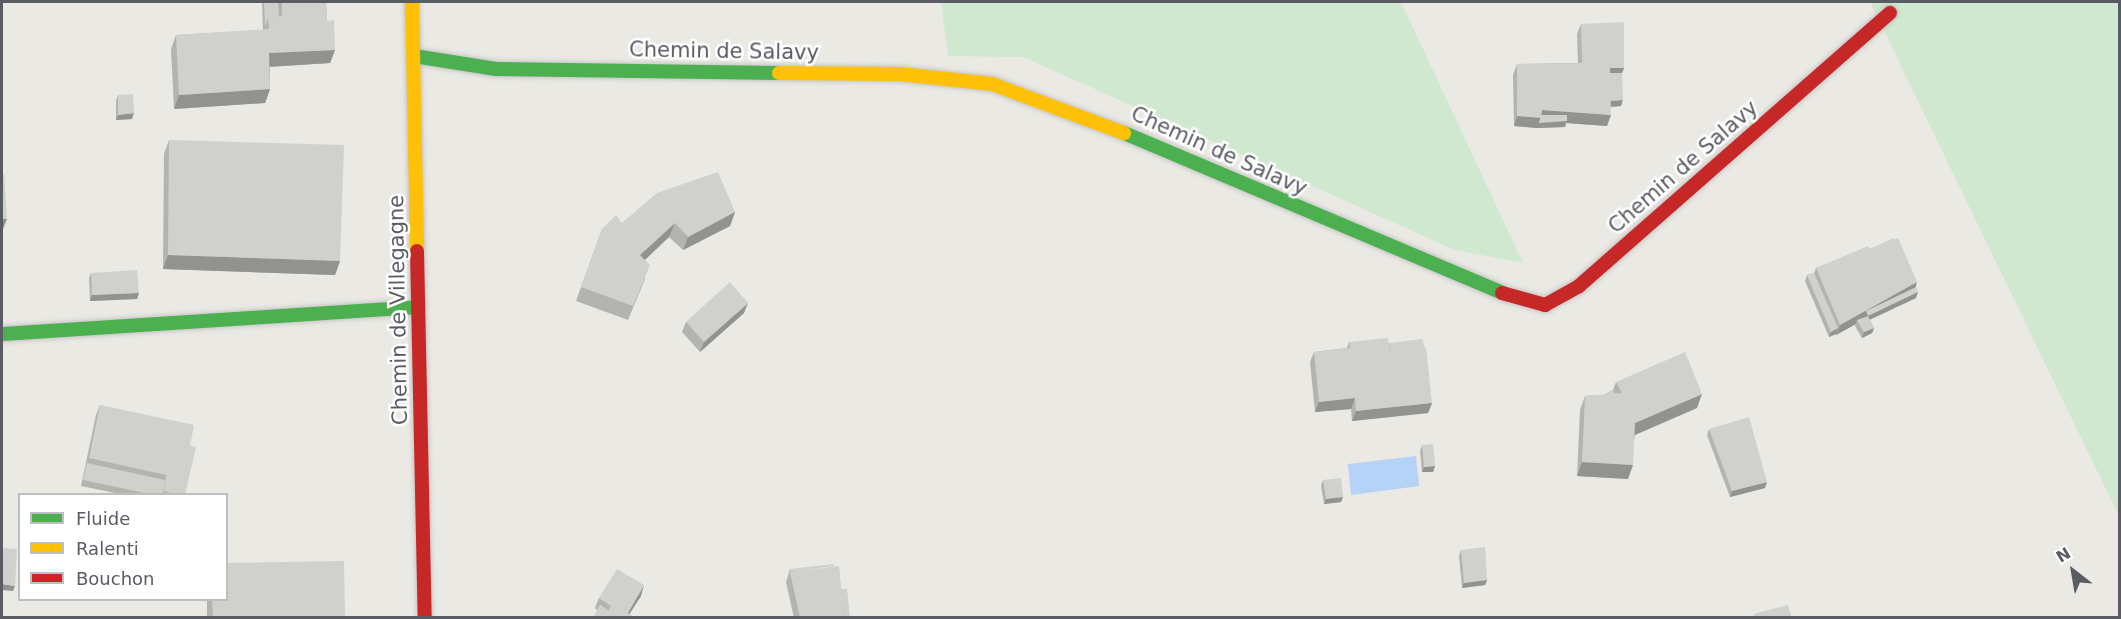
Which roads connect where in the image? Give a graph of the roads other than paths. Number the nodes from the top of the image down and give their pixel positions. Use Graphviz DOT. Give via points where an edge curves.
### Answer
graph roads {
  1 [pos="412,2"];
  2 [pos="1890,13"];
  3 [pos="414,56"];
  4 [pos="418,307"];
  5 [pos="2,334"];
  6 [pos="425,618"];
  1 -- 3 [label="street, Chemin de Villegagne"];
  2 -- 3 [label="street, Chemin de Salavy" via="1580,286 1545,305 1532,305 1257,193 1069,108 992,84 900,74 496,69"];
  3 -- 4 [label="street, Chemin de Villegagne"];
  4 -- 5 [label="street"];
  4 -- 6 [label="street, Chemin de Villegagne"];
}
